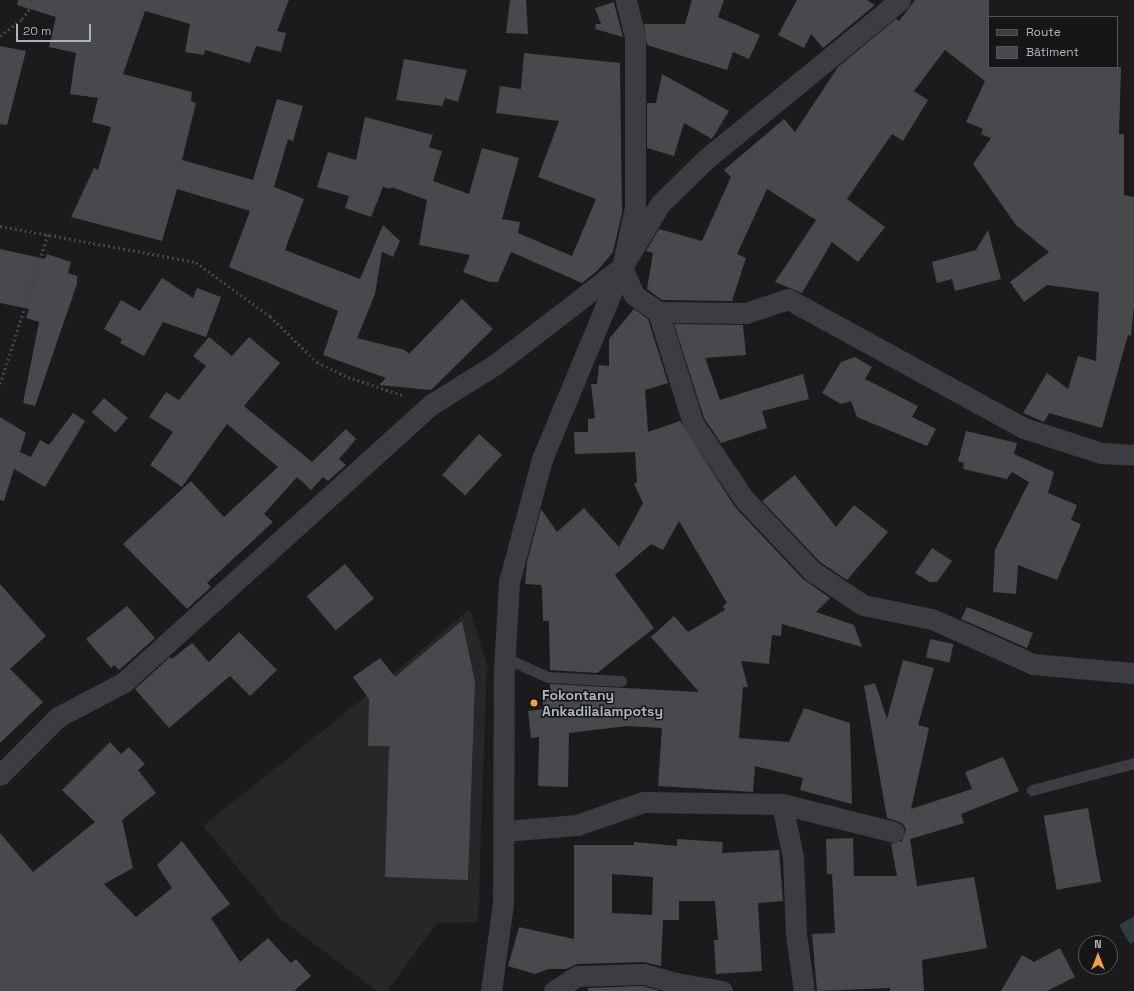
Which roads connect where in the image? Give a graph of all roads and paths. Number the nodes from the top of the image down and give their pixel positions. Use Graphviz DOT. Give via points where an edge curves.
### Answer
graph roads {
  1 [pos="626,0"];
  2 [pos="900,0"];
  3 [pos="30,8"];
  4 [pos="0,36"];
  5 [pos="0,226"];
  6 [pos="48,234"];
  7 [pos="622,267"];
  8 [pos="658,312"];
  9 [pos="0,384"];
  10 [pos="432,404"];
  11 [pos="1134,455"];
  12 [pos="505,658"];
  13 [pos="1134,672"];
  14 [pos="621,681"];
  15 [pos="1134,763"];
  16 [pos="0,775"];
  17 [pos="1032,790"];
  18 [pos="782,804"];
  19 [pos="504,831"];
  20 [pos="894,832"];
  21 [pos="676,987"];
  22 [pos="491,991"];
  23 [pos="554,991"];
  24 [pos="722,991"];
  25 [pos="804,991"];
  1 -- 7 [label="street" via="635,37 635,208"];
  2 -- 7 [label="street" via="706,159 660,204"];
  3 -- 4 [label="path" via="22,19"];
  5 -- 6 [label="path"];
  6 -- 9 [label="path"];
  6 -- 10 [label="path" via="196,262 270,316 317,362 380,389"];
  7 -- 8 [label="street" via="634,295"];
  7 -- 10 [label="street" via="496,364"];
  7 -- 12 [label="street" via="542,459 509,582"];
  8 -- 11 [label="street" via="746,313 788,299 1024,428 1101,453"];
  8 -- 13 [label="street" via="693,423 744,499 812,571 863,605 932,619 1033,664"];
  10 -- 16 [label="street" via="124,682 58,717"];
  12 -- 14 [label="lane" via="548,677"];
  12 -- 19 [label="street"];
  15 -- 17 [label="lane"];
  18 -- 19 [label="street" via="643,802 577,825"];
  18 -- 20 [label="street"];
  18 -- 25 [label="street" via="793,857 796,934"];
  19 -- 22 [label="street" via="503,903"];
  21 -- 23 [label="street" via="644,974 577,976"];
  21 -- 24 [label="street"];
}
